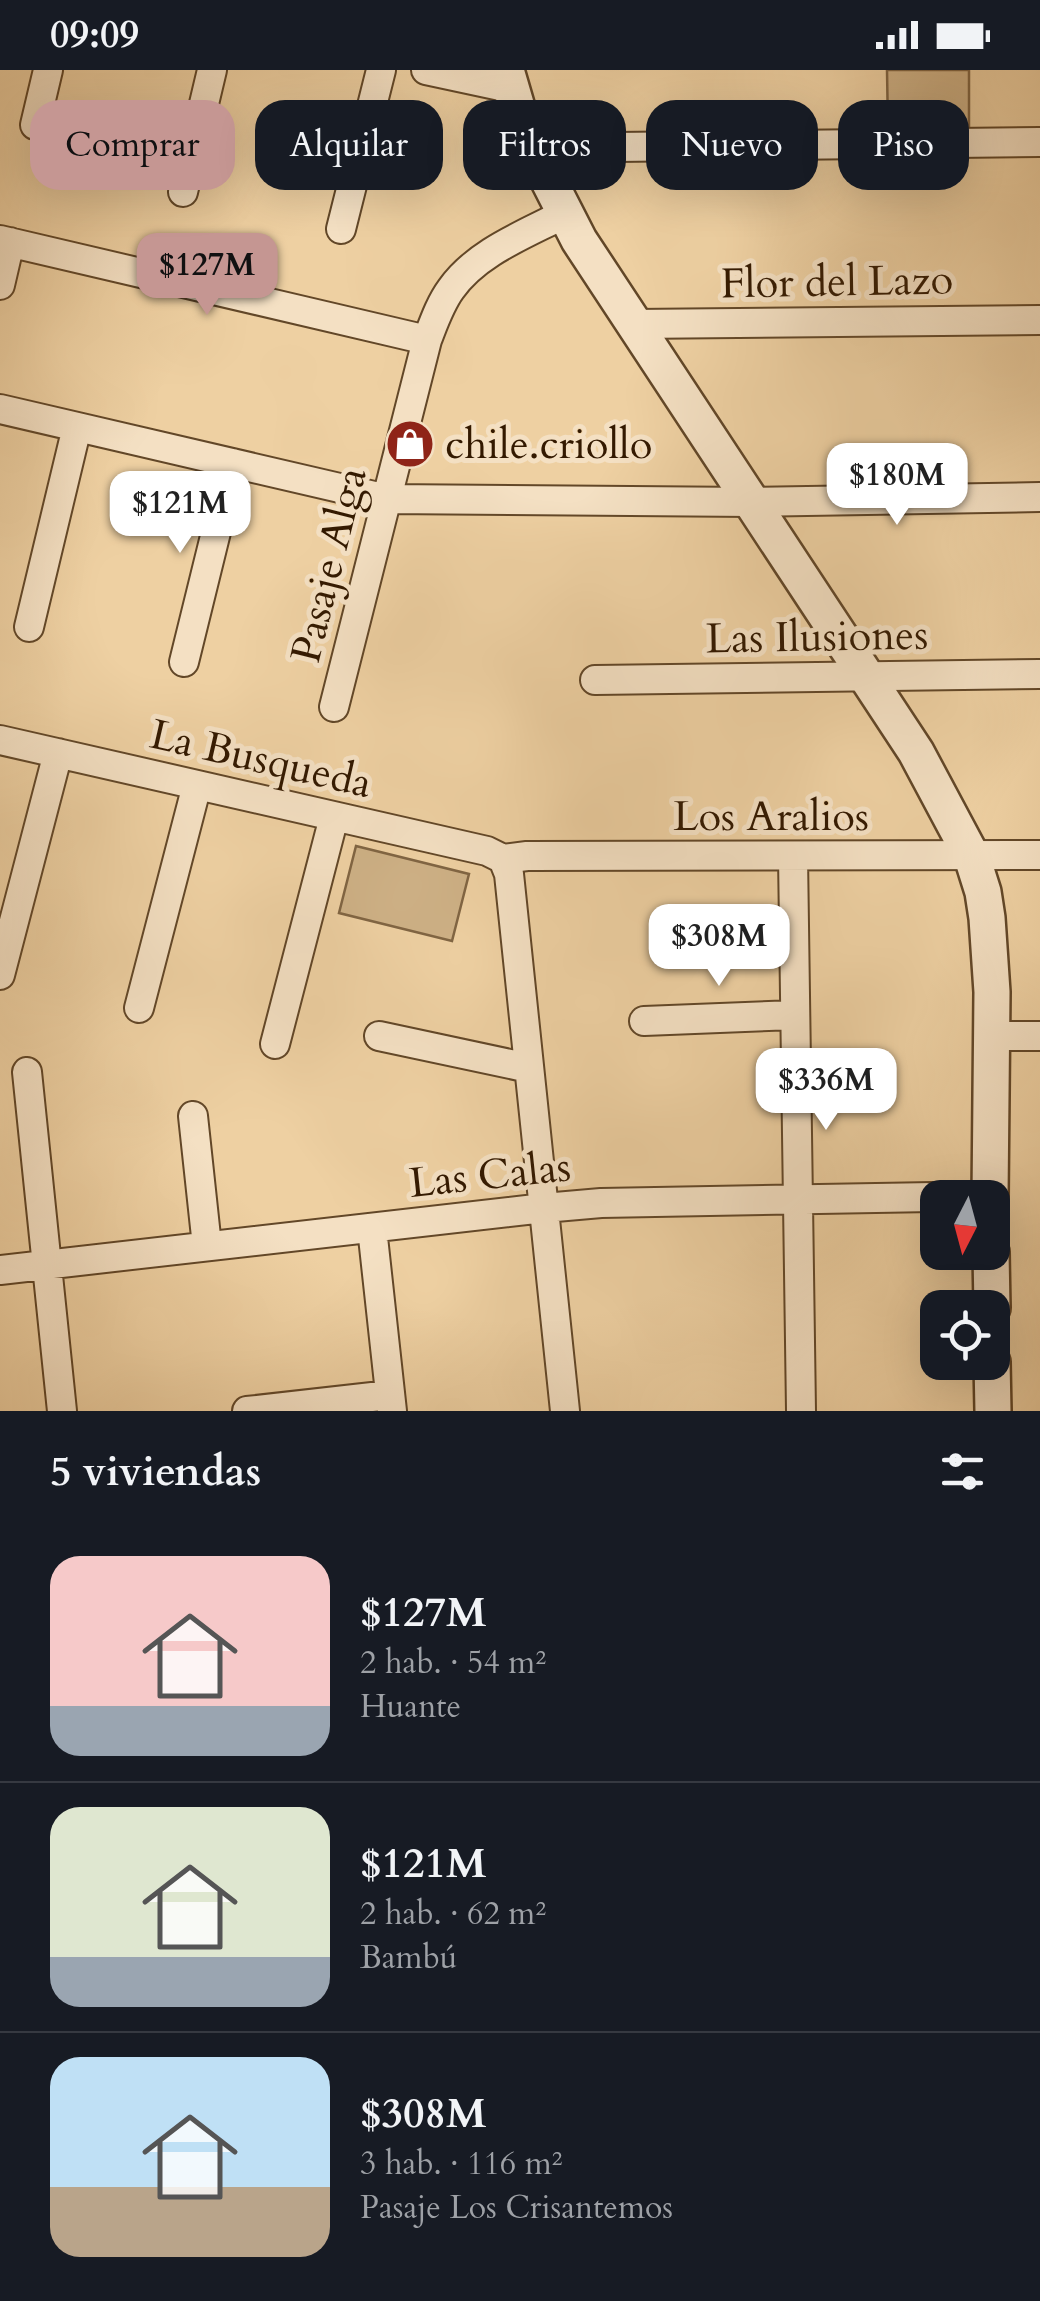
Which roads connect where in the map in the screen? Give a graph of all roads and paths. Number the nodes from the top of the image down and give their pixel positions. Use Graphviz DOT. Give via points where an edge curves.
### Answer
graph roads {
  1 [pos="48,70"];
  2 [pos="212,70"];
  3 [pos="380,70"];
  4 [pos="426,70"];
  5 [pos="508,79"];
  6 [pos="41,100"];
  7 [pos="1040,142"];
  8 [pos="626,147"];
  9 [pos="552,190"];
  10 [pos="183,192"];
  11 [pos="564,214"];
  12 [pos="341,229"];
  13 [pos="5,241"];
  14 [pos="0,284"];
  15 [pos="1040,320"];
  16 [pos="634,324"];
  17 [pos="427,340"];
  18 [pos="0,410"];
  19 [pos="76,427"];
  20 [pos="233,463"];
  21 [pos="1040,497"];
  22 [pos="387,499"];
  23 [pos="752,502"];
  24 [pos="29,627"];
  25 [pos="184,662"];
  26 [pos="1040,674"];
  27 [pos="867,676"];
  28 [pos="596,680"];
  29 [pos="334,708"];
  30 [pos="0,740"];
  31 [pos="58,753"];
  32 [pos="196,785"];
  33 [pos="334,817"];
  34 [pos="793,856"];
  35 [pos="1040,856"];
  36 [pos="972,857"];
  37 [pos="503,859"];
  38 [pos="0,975"];
  39 [pos="139,1008"];
  40 [pos="795,1015"];
  41 [pos="644,1020"];
  42 [pos="379,1036"];
  43 [pos="992,1036"];
  44 [pos="1040,1036"];
  45 [pos="275,1044"];
  46 [pos="529,1068"];
  47 [pos="27,1072"];
  48 [pos="193,1116"];
  49 [pos="990,1180"];
  50 [pos="920,1198"];
  51 [pos="798,1200"];
  52 [pos="544,1208"];
  53 [pos="372,1228"];
  54 [pos="208,1246"];
  55 [pos="47,1265"];
  56 [pos="0,1270"];
  57 [pos="992,1380"];
  58 [pos="391,1403"];
  59 [pos="62,1411"];
  60 [pos="247,1411"];
  61 [pos="565,1411"];
  62 [pos="801,1411"];
  63 [pos="993,1411"];
  1 -- 6 [label="street"];
  2 -- 10 [label="street"];
  3 -- 12 [label="street"];
  4 -- 5 [label="street"];
  7 -- 8 [label="street"];
  9 -- 11 [label="street"];
  11 -- 16 [label="street"];
  11 -- 17 [label="street, Pasaje Alga" via="465,272"];
  13 -- 14 [label="street"];
  13 -- 17 [label="street"];
  15 -- 16 [label="street, Flor del Lazo"];
  16 -- 23 [label="street"];
  17 -- 22 [label="street, Pasaje Alga"];
  18 -- 19 [label="street"];
  19 -- 20 [label="street"];
  19 -- 24 [label="street"];
  20 -- 22 [label="street"];
  20 -- 25 [label="street"];
  21 -- 23 [label="street"];
  22 -- 23 [label="street"];
  22 -- 29 [label="street, Pasaje Alga"];
  23 -- 27 [label="street"];
  26 -- 27 [label="street, Las Ilusiones"];
  27 -- 28 [label="street, Las Ilusiones"];
  27 -- 36 [label="street"];
  30 -- 31 [label="street, La Busqueda"];
  31 -- 32 [label="street, La Busqueda"];
  31 -- 38 [label="street"];
  32 -- 33 [label="street, La Busqueda"];
  32 -- 39 [label="street"];
  33 -- 37 [label="street, La Busqueda"];
  33 -- 45 [label="street"];
  34 -- 36 [label="street, Los Aralios"];
  34 -- 37 [label="street, Los Aralios"];
  34 -- 40 [label="street"];
  35 -- 36 [label="street, Los Aralios"];
  36 -- 43 [label="street" via="986,918"];
  37 -- 46 [label="street"];
  40 -- 41 [label="street"];
  40 -- 51 [label="street"];
  42 -- 46 [label="street"];
  43 -- 44 [label="street"];
  43 -- 49 [label="street"];
  46 -- 52 [label="street"];
  47 -- 55 [label="street"];
  48 -- 54 [label="street"];
  50 -- 51 [label="street, Las Calas"];
  51 -- 52 [label="street, Las Calas"];
  51 -- 62 [label="street"];
  52 -- 53 [label="street, Las Calas"];
  52 -- 61 [label="street"];
  53 -- 54 [label="street, Las Calas"];
  53 -- 58 [label="street"];
  54 -- 55 [label="street, Las Calas"];
  55 -- 56 [label="street, Las Calas"];
  55 -- 59 [label="street"];
  57 -- 63 [label="street"];
  58 -- 60 [label="street"];
}
